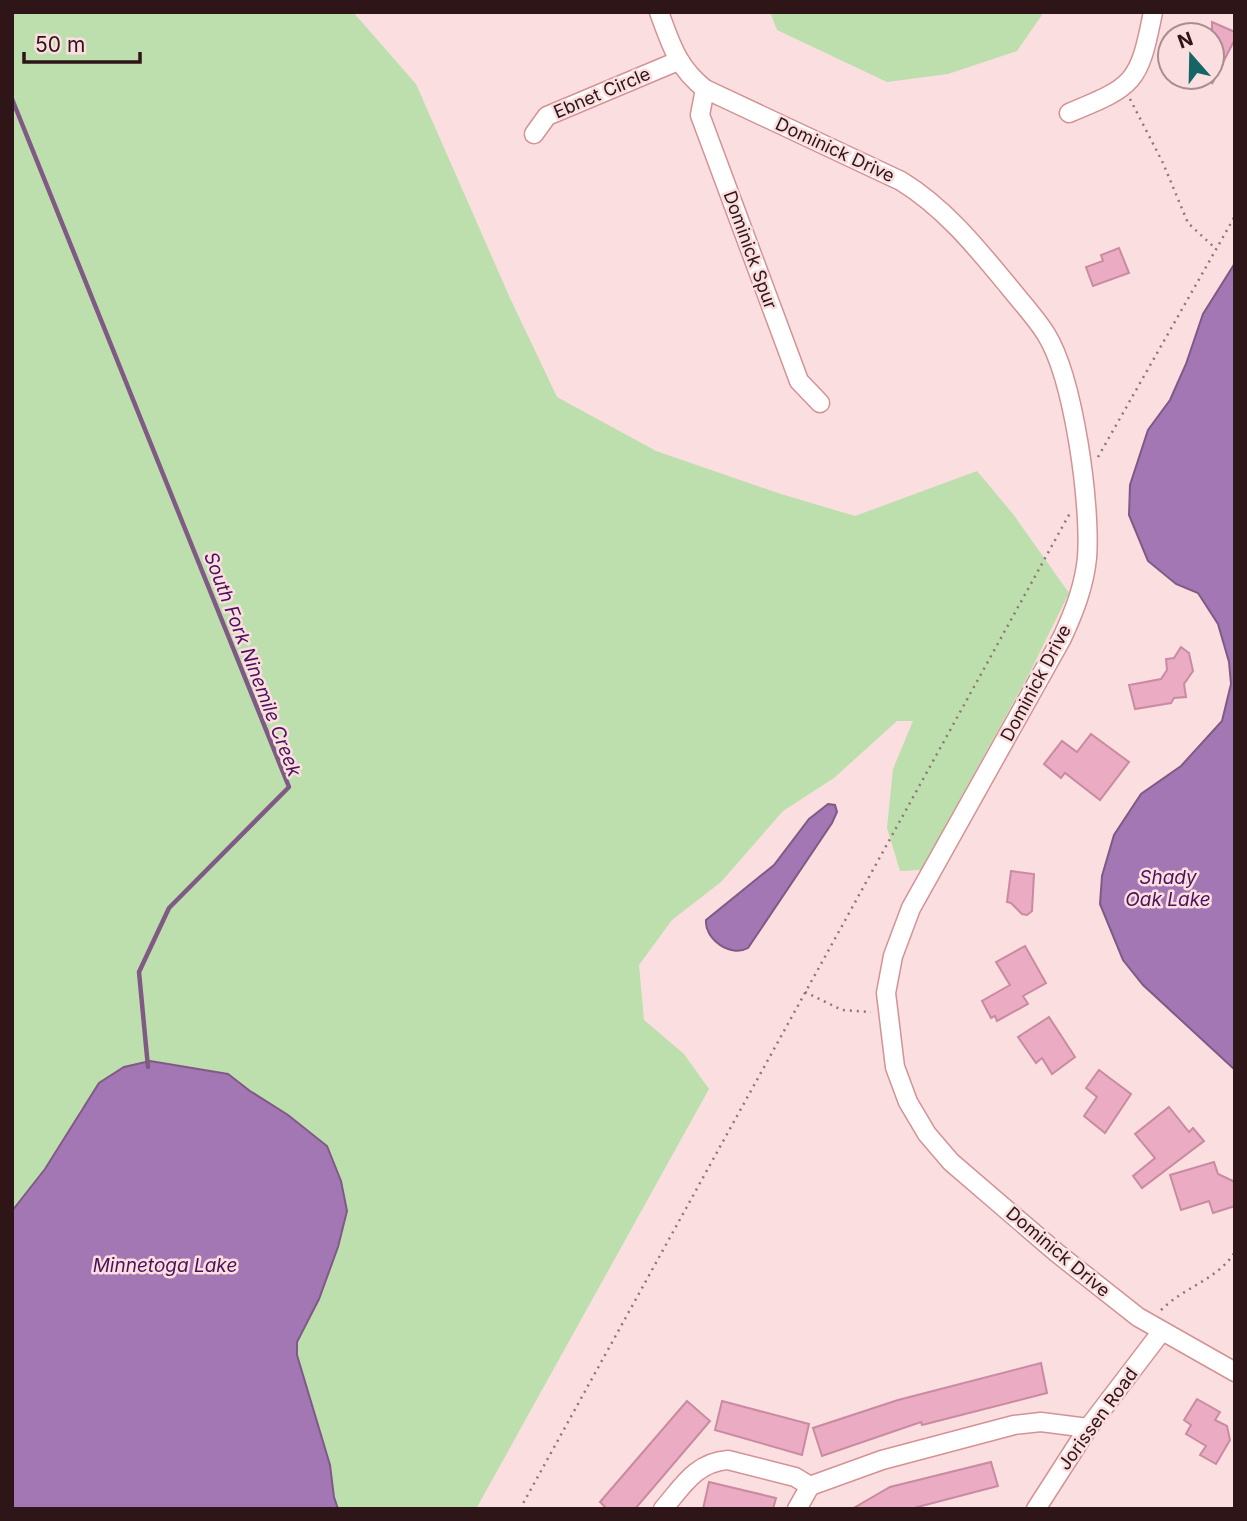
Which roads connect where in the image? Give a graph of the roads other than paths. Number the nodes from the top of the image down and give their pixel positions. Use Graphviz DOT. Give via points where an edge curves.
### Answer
graph roads {
  1 [pos="659,12"];
  2 [pos="1153,12"];
  3 [pos="678,61"];
  4 [pos="705,89"];
  5 [pos="1069,113"];
  6 [pos="534,134"];
  7 [pos="820,403"];
  8 [pos="1159,1323"];
  9 [pos="1235,1372"];
  10 [pos="1088,1428"];
  11 [pos="810,1486"];
  12 [pos="663,1509"];
  13 [pos="797,1509"];
  14 [pos="1037,1509"];
  1 -- 3 [label="street, Dominick Drive"];
  2 -- 5 [label="street" via="1137,73 1124,87"];
  3 -- 4 [label="street, Dominick Drive"];
  3 -- 6 [label="street, Ebnet Circle" via="547,116"];
  4 -- 7 [label="street, Dominick Spur" via="700,115 704,128 799,381"];
  4 -- 8 [label="street, Dominick Drive" via="925,196 950,218 1047,335 1068,387 1084,483 1087,550 1078,601 1062,638 911,908 893,956 887,1011 895,1067 908,1102 951,1162 1138,1317"];
  8 -- 9 [label="street, Dominick Drive"];
  8 -- 10 [label="street, Jorissen Road"];
  10 -- 11 [label="street" via="1041,1422 1014,1425 882,1460"];
  10 -- 14 [label="street, Jorissen Road"];
  11 -- 12 [label="street" via="795,1477 718,1460 692,1474"];
  11 -- 13 [label="street"];
}
